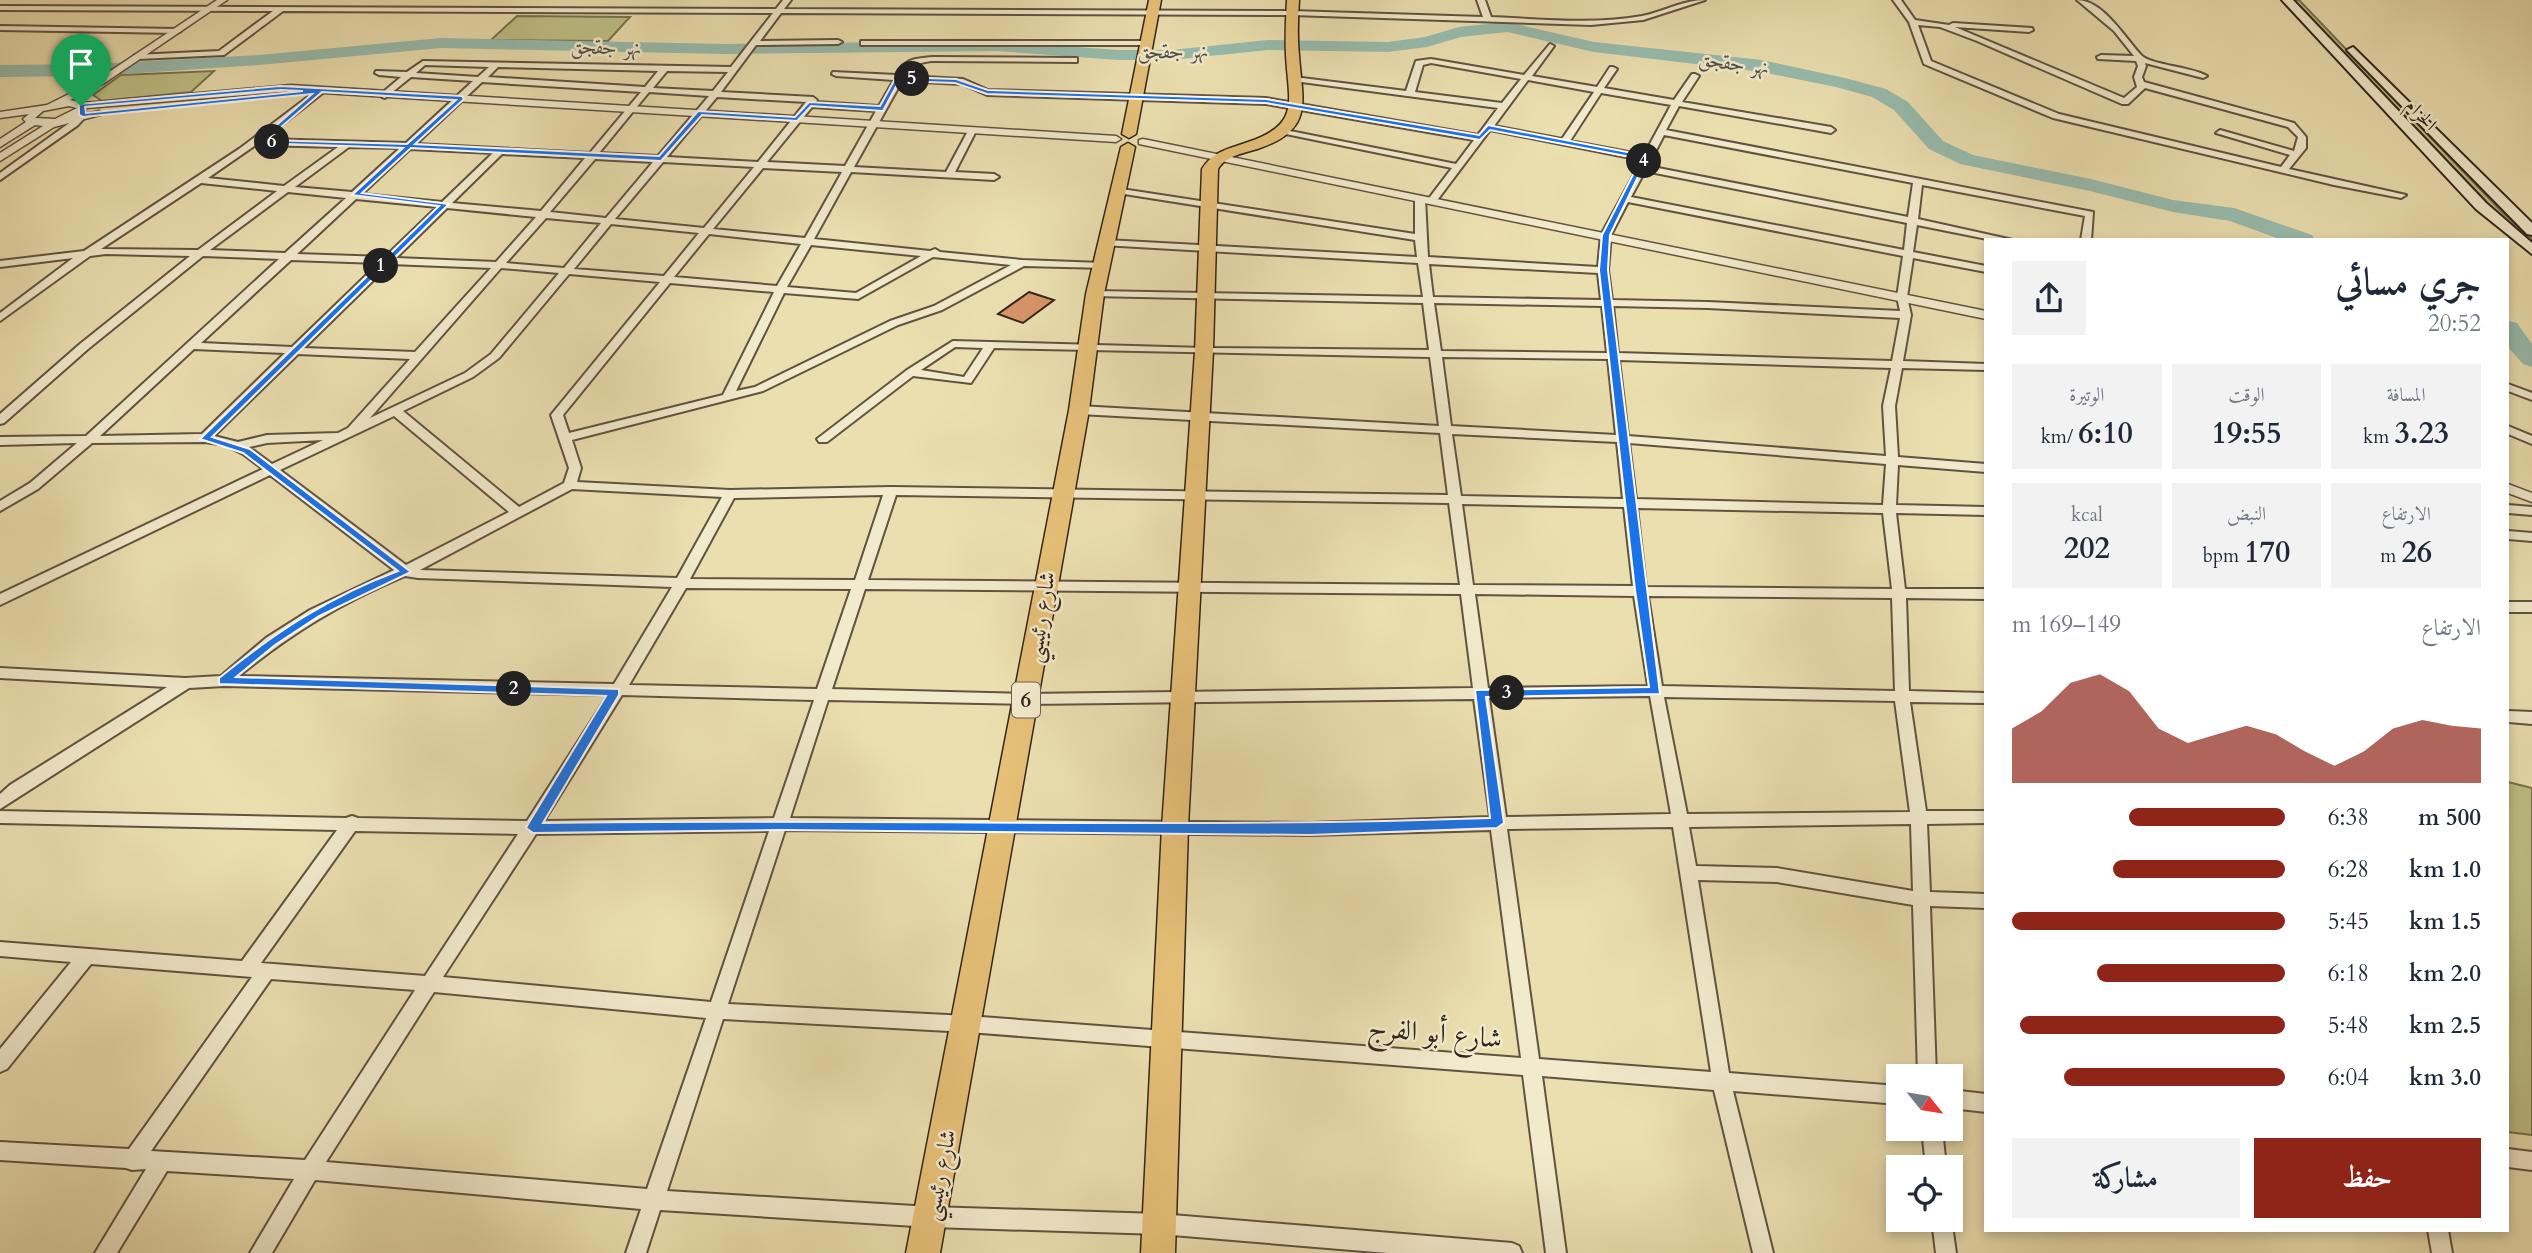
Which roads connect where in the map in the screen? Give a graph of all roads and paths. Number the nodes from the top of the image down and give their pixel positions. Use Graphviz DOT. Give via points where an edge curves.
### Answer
graph roads {
  1 [pos="152,0"];
  2 [pos="223,0"];
  3 [pos="293,0"];
  4 [pos="361,0"];
  5 [pos="430,0"];
  6 [pos="500,0"];
  7 [pos="649,0"];
  8 [pos="718,0"];
  9 [pos="787,0"];
  10 [pos="866,0"];
  11 [pos="936,0"];
  12 [pos="1008,0"];
  13 [pos="1081,0"];
  14 [pos="1220,0"];
  15 [pos="1481,0"];
  16 [pos="1701,0"];
  17 [pos="1897,0"];
  18 [pos="2081,0"];
  19 [pos="2287,0"];
  20 [pos="2305,0"];
  21 [pos="1154,6"];
  22 [pos="1292,7"];
  23 [pos="0,8"];
  24 [pos="139,9"];
  25 [pos="210,9"];
  26 [pos="281,9"];
  27 [pos="349,9"];
  28 [pos="419,10"];
  29 [pos="490,10"];
  30 [pos="639,10"];
  31 [pos="710,11"];
  32 [pos="780,11"];
  33 [pos="858,11"];
  34 [pos="931,11"];
  35 [pos="1003,12"];
  36 [pos="1079,12"];
  37 [pos="1219,13"];
  38 [pos="1487,18"];
  39 [pos="1989,19"];
  40 [pos="1913,22"];
  41 [pos="1941,25"];
  42 [pos="1975,25"];
  43 [pos="0,28"];
  44 [pos="2029,30"];
  45 [pos="177,31"];
  46 [pos="838,42"];
  47 [pos="864,43"];
  48 [pos="754,45"];
  49 [pos="1147,45"];
  50 [pos="1550,46"];
  51 [pos="2101,57"];
  52 [pos="136,58"];
  53 [pos="2140,59"];
  54 [pos="1074,60"];
  55 [pos="496,65"];
  56 [pos="738,66"];
  57 [pos="664,69"];
  58 [pos="1613,69"];
  59 [pos="379,73"];
  60 [pos="836,74"];
  61 [pos="407,75"];
  62 [pos="1527,76"];
  63 [pos="1695,76"];
  64 [pos="2203,76"];
  65 [pos="480,79"];
  66 [pos="896,79"];
  67 [pos="1294,79"];
  68 [pos="100,82"];
  69 [pos="2140,84"];
  70 [pos="1600,89"];
  71 [pos="647,90"];
  72 [pos="315,91"];
  73 [pos="716,93"];
  74 [pos="1410,93"];
  75 [pos="385,95"];
  76 [pos="1136,97"];
  77 [pos="462,98"];
  78 [pos="1676,102"];
  79 [pos="809,104"];
  80 [pos="1297,105"];
  81 [pos="50,106"];
  82 [pos="1504,106"];
  83 [pos="632,108"];
  84 [pos="883,109"];
  85 [pos="82,110"];
  86 [pos="700,113"];
  87 [pos="0,115"];
  88 [pos="797,119"];
  89 [pos="64,120"];
  90 [pos="0,122"];
  91 [pos="33,122"];
  92 [pos="873,124"];
  93 [pos="1488,127"];
  94 [pos="1831,130"];
  95 [pos="972,131"];
  96 [pos="1280,132"];
  97 [pos="1661,132"];
  98 [pos="2220,133"];
  99 [pos="1480,138"];
  100 [pos="1129,140"];
  101 [pos="259,142"];
  102 [pos="1565,142"];
  103 [pos="0,144"];
  104 [pos="349,144"];
  105 [pos="409,146"];
  106 [pos="501,150"];
  107 [pos="2295,154"];
  108 [pos="593,156"];
  109 [pos="1218,157"];
  110 [pos="0,158"];
  111 [pos="661,158"];
  112 [pos="1646,158"];
  113 [pos="763,165"];
  114 [pos="1458,167"];
  115 [pos="1640,167"];
  116 [pos="850,169"];
  117 [pos="2283,170"];
  118 [pos="950,176"];
  119 [pos="0,177"];
  120 [pos="994,177"];
  121 [pos="200,180"];
  122 [pos="1919,182"];
  123 [pos="287,188"];
  124 [pos="1118,190"];
  125 [pos="356,195"];
  126 [pos="2401,195"];
  127 [pos="1625,199"];
  128 [pos="1426,200"];
  129 [pos="445,204"];
  130 [pos="1211,206"];
  131 [pos="543,215"];
  132 [pos="610,220"];
  133 [pos="1913,220"];
  134 [pos="708,230"];
  135 [pos="2532,231"];
  136 [pos="1606,235"];
  137 [pos="1420,238"];
  138 [pos="1998,238"];
  139 [pos="2086,238"];
  140 [pos="808,242"];
  141 [pos="1208,249"];
  142 [pos="2532,250"];
  143 [pos="89,252"];
  144 [pos="935,252"];
  145 [pos="198,253"];
  146 [pos="1104,254"];
  147 [pos="1908,254"];
  148 [pos="288,258"];
  149 [pos="1423,260"];
  150 [pos="386,262"];
  151 [pos="1022,263"];
  152 [pos="0,264"];
  153 [pos="497,265"];
  154 [pos="568,270"];
  155 [pos="1603,270"];
  156 [pos="1984,270"];
  157 [pos="666,278"];
  158 [pos="781,289"];
  159 [pos="1095,294"];
  160 [pos="1205,296"];
  161 [pos="1902,297"];
  162 [pos="1429,300"];
  163 [pos="1608,303"];
  164 [pos="1906,315"];
  165 [pos="1984,315"];
  166 [pos="0,318"];
  167 [pos="190,346"];
  168 [pos="990,346"];
  169 [pos="1089,348"];
  170 [pos="296,350"];
  171 [pos="1204,351"];
  172 [pos="1434,355"];
  173 [pos="420,356"];
  174 [pos="1613,356"];
  175 [pos="1897,364"];
  176 [pos="1984,367"];
  177 [pos="911,372"];
  178 [pos="2509,387"];
  179 [pos="2532,397"];
  180 [pos="727,398"];
  181 [pos="1079,410"];
  182 [pos="396,411"];
  183 [pos="1199,417"];
  184 [pos="0,420"];
  185 [pos="2509,430"];
  186 [pos="352,431"];
  187 [pos="1445,432"];
  188 [pos="565,438"];
  189 [pos="90,439"];
  190 [pos="205,439"];
  191 [pos="823,439"];
  192 [pos="1622,439"];
  193 [pos="2532,440"];
  194 [pos="0,441"];
  195 [pos="238,446"];
  196 [pos="1892,459"];
  197 [pos="1984,468"];
  198 [pos="271,470"];
  199 [pos="570,485"];
  200 [pos="2509,488"];
  201 [pos="891,491"];
  202 [pos="730,494"];
  203 [pos="1061,494"];
  204 [pos="1195,494"];
  205 [pos="1453,498"];
  206 [pos="2532,498"];
  207 [pos="1630,502"];
  208 [pos="0,507"];
  209 [pos="1889,508"];
  210 [pos="2509,509"];
  211 [pos="1984,511"];
  212 [pos="2532,511"];
  213 [pos="517,512"];
  214 [pos="2509,535"];
  215 [pos="2532,537"];
  216 [pos="406,572"];
  217 [pos="684,583"];
  218 [pos="861,585"];
  219 [pos="1045,585"];
  220 [pos="1188,588"];
  221 [pos="1465,588"];
  222 [pos="1640,590"];
  223 [pos="1899,592"];
  224 [pos="1984,594"];
  225 [pos="0,600"];
  226 [pos="2509,607"];
  227 [pos="2532,607"];
  228 [pos="0,673"];
  229 [pos="224,681"];
  230 [pos="185,683"];
  231 [pos="1656,691"];
  232 [pos="615,692"];
  233 [pos="1479,693"];
  234 [pos="823,695"];
  235 [pos="1902,696"];
  236 [pos="1184,698"];
  237 [pos="1984,698"];
  238 [pos="1026,699"];
  239 [pos="2509,717"];
  240 [pos="2532,718"];
  241 [pos="0,803"];
  242 [pos="0,817"];
  243 [pos="1919,817"];
  244 [pos="1984,817"];
  245 [pos="1680,820"];
  246 [pos="352,822"];
  247 [pos="1497,823"];
  248 [pos="781,824"];
  249 [pos="1002,826"];
  250 [pos="1175,827"];
  251 [pos="533,828"];
  252 [pos="1688,873"];
  253 [pos="1921,899"];
  254 [pos="1984,901"];
  255 [pos="0,949"];
  256 [pos="86,956"];
  257 [pos="246,970"];
  258 [pos="266,972"];
  259 [pos="431,984"];
  260 [pos="718,1011"];
  261 [pos="968,1024"];
  262 [pos="1165,1041"];
  263 [pos="0,1063"];
  264 [pos="1927,1064"];
  265 [pos="1531,1067"];
  266 [pos="1721,1079"];
  267 [pos="1886,1094"];
  268 [pos="1964,1101"];
  269 [pos="1984,1103"];
  270 [pos="0,1151"];
  271 [pos="2509,1158"];
  272 [pos="132,1161"];
  273 [pos="162,1161"];
  274 [pos="2532,1161"];
  275 [pos="309,1170"];
  276 [pos="656,1200"];
  277 [pos="931,1217"];
  278 [pos="1160,1224"];
  279 [pos="1943,1232"];
  280 [pos="2438,1232"];
  281 [pos="104,1253"];
  282 [pos="260,1253"];
  283 [pos="636,1253"];
  284 [pos="923,1253"];
  285 [pos="1158,1253"];
  286 [pos="1513,1253"];
  287 [pos="1556,1253"];
  288 [pos="1762,1253"];
  289 [pos="1946,1253"];
  290 [pos="2442,1253"];
  1 -- 24 [label="street"];
  2 -- 25 [label="street"];
  3 -- 26 [label="street"];
  4 -- 27 [label="street"];
  5 -- 28 [label="street"];
  6 -- 29 [label="street"];
  7 -- 30 [label="street"];
  8 -- 31 [label="street"];
  9 -- 32 [label="street"];
  10 -- 33 [label="street"];
  11 -- 34 [label="street"];
  12 -- 35 [label="street"];
  13 -- 36 [label="street"];
  14 -- 37 [label="street"];
  15 -- 38 [label="street"];
  16 -- 38 [label="street" via="1618,22"];
  17 -- 40 [label="street"];
  18 -- 53 [label="street" via="2121,33"];
  19 -- 142 [label="main road, الحزام" via="2482,206"];
  20 -- 135 [label="main road, الحزام"];
  21 -- 36 [label="street"];
  21 -- 37 [label="street"];
  21 -- 49 [label="highway, شارع رئيسي / 6"];
  22 -- 37 [label="street"];
  22 -- 38 [label="street"];
  22 -- 67 [label="highway"];
  23 -- 24 [label="street"];
  24 -- 25 [label="street"];
  25 -- 26 [label="street"];
  25 -- 45 [label="street"];
  26 -- 27 [label="street"];
  26 -- 52 [label="street" via="221,53"];
  27 -- 28 [label="street"];
  28 -- 29 [label="street"];
  29 -- 30 [label="street"];
  30 -- 31 [label="street"];
  31 -- 32 [label="street"];
  32 -- 33 [label="street"];
  32 -- 48 [label="street"];
  33 -- 34 [label="street"];
  34 -- 35 [label="street"];
  35 -- 36 [label="street"];
  39 -- 42 [label="street"];
  40 -- 41 [label="street"];
  40 -- 117 [label="street" via="1927,62 2056,116"];
  41 -- 42 [label="street"];
  41 -- 69 [label="street" via="2126,102"];
  42 -- 44 [label="street"];
  43 -- 45 [label="street"];
  45 -- 52 [label="street"];
  46 -- 48 [label="street"];
  47 -- 49 [label="street"];
  48 -- 56 [label="street"];
  49 -- 76 [label="highway, شارع رئيسي / 6"];
  50 -- 62 [label="street"];
  51 -- 53 [label="street"];
  52 -- 68 [label="street"];
  53 -- 64 [label="street"];
  53 -- 69 [label="street"];
  54 -- 66 [label="street" via="920,60 906,66"];
  55 -- 57 [label="street"];
  55 -- 61 [label="street" via="423,63"];
  55 -- 65 [label="street"];
  56 -- 57 [label="street"];
  56 -- 73 [label="street"];
  57 -- 71 [label="street"];
  58 -- 70 [label="street"];
  59 -- 61 [label="street"];
  60 -- 66 [label="street"];
  61 -- 65 [label="street"];
  61 -- 75 [label="street"];
  62 -- 70 [label="street"];
  62 -- 74 [label="street" via="1424,61 1419,63"];
  62 -- 82 [label="street"];
  63 -- 78 [label="street"];
  65 -- 71 [label="street"];
  65 -- 77 [label="street"];
  66 -- 76 [label="street" via="963,82 987,92"];
  66 -- 84 [label="street"];
  67 -- 74 [label="street"];
  67 -- 80 [label="highway"];
  68 -- 81 [label="street"];
  68 -- 85 [label="street"];
  69 -- 107 [label="street" via="2286,122 2302,138"];
  70 -- 78 [label="street"];
  70 -- 102 [label="street"];
  71 -- 73 [label="street"];
  71 -- 83 [label="street"];
  72 -- 75 [label="street"];
  72 -- 85 [label="street"];
  72 -- 101 [label="street"];
  73 -- 79 [label="street" via="813,100"];
  73 -- 86 [label="street"];
  74 -- 82 [label="street"];
  75 -- 77 [label="street"];
  76 -- 80 [label="street"];
  76 -- 100 [label="highway, شارع رئيسي / 6"];
  77 -- 83 [label="street"];
  77 -- 105 [label="street"];
  78 -- 94 [label="street"];
  78 -- 97 [label="street"];
  79 -- 84 [label="street"];
  79 -- 88 [label="street"];
  80 -- 96 [label="highway"];
  80 -- 99 [label="street"];
  81 -- 85 [label="street"];
  81 -- 87 [label="street"];
  81 -- 91 [label="street" via="30,115"];
  82 -- 93 [label="street"];
  83 -- 86 [label="street"];
  83 -- 108 [label="street"];
  84 -- 92 [label="street"];
  85 -- 89 [label="street"];
  85 -- 119 [label="street"];
  86 -- 88 [label="street"];
  86 -- 111 [label="street"];
  88 -- 92 [label="street"];
  88 -- 113 [label="street"];
  89 -- 91 [label="street"];
  89 -- 110 [label="street"];
  90 -- 91 [label="street"];
  91 -- 103 [label="street"];
  92 -- 95 [label="street"];
  92 -- 116 [label="street"];
  93 -- 99 [label="street"];
  93 -- 102 [label="street"];
  95 -- 100 [label="street"];
  95 -- 118 [label="street"];
  96 -- 109 [label="highway" via="1259,146"];
  96 -- 114 [label="street"];
  97 -- 112 [label="street"];
  97 -- 122 [label="street"];
  98 -- 107 [label="street"];
  99 -- 114 [label="street"];
  100 -- 109 [label="street"];
  100 -- 124 [label="highway, شارع رئيسي / 6"];
  101 -- 104 [label="street"];
  101 -- 121 [label="street"];
  102 -- 112 [label="street"];
  104 -- 105 [label="street"];
  104 -- 123 [label="street"];
  105 -- 106 [label="street"];
  105 -- 125 [label="street"];
  106 -- 108 [label="street"];
  106 -- 129 [label="street"];
  107 -- 117 [label="street"];
  108 -- 111 [label="street"];
  108 -- 131 [label="street"];
  109 -- 128 [label="street"];
  109 -- 130 [label="highway" via="1210,169"];
  111 -- 113 [label="street"];
  111 -- 132 [label="street"];
  112 -- 115 [label="street"];
  113 -- 116 [label="street"];
  113 -- 134 [label="street"];
  114 -- 128 [label="street"];
  115 -- 127 [label="street"];
  115 -- 133 [label="street"];
  116 -- 118 [label="street"];
  116 -- 140 [label="street"];
  117 -- 126 [label="street"];
  118 -- 120 [label="street"];
  121 -- 123 [label="street"];
  121 -- 143 [label="street"];
  122 -- 133 [label="street"];
  122 -- 139 [label="street" via="2090,214"];
  123 -- 125 [label="street"];
  123 -- 145 [label="street"];
  124 -- 130 [label="street"];
  124 -- 146 [label="highway, شارع رئيسي / 6"];
  125 -- 129 [label="street"];
  125 -- 148 [label="street"];
  127 -- 136 [label="street"];
  127 -- 147 [label="street"];
  128 -- 136 [label="street"];
  128 -- 137 [label="street"];
  129 -- 131 [label="street"];
  129 -- 150 [label="street"];
  130 -- 137 [label="street"];
  130 -- 141 [label="highway"];
  131 -- 132 [label="street"];
  131 -- 153 [label="street"];
  132 -- 134 [label="street"];
  132 -- 154 [label="street"];
  133 -- 138 [label="street"];
  133 -- 147 [label="street"];
  134 -- 140 [label="street"];
  134 -- 157 [label="street"];
  136 -- 155 [label="street"];
  136 -- 161 [label="street"];
  137 -- 149 [label="street"];
  140 -- 144 [label="street"];
  140 -- 158 [label="street"];
  141 -- 146 [label="street"];
  141 -- 149 [label="street"];
  141 -- 160 [label="highway"];
  143 -- 145 [label="street"];
  143 -- 152 [label="street"];
  143 -- 166 [label="street"];
  144 -- 151 [label="street"];
  144 -- 158 [label="street" via="862,295"];
  145 -- 148 [label="street"];
  145 -- 184 [label="street" via="73,352"];
  146 -- 151 [label="street"];
  146 -- 159 [label="highway, شارع رئيسي / 6"];
  147 -- 156 [label="street"];
  147 -- 161 [label="street"];
  148 -- 150 [label="street"];
  148 -- 167 [label="street"];
  149 -- 155 [label="street"];
  149 -- 162 [label="street"];
  150 -- 153 [label="street"];
  150 -- 170 [label="street"];
  151 -- 180 [label="street" via="938,308 894,323 759,389"];
  153 -- 154 [label="street"];
  153 -- 173 [label="street"];
  154 -- 157 [label="street"];
  154 -- 182 [label="street" via="488,363"];
  155 -- 163 [label="street"];
  157 -- 158 [label="street"];
  157 -- 188 [label="street" via="557,415"];
  158 -- 180 [label="street"];
  159 -- 160 [label="street"];
  159 -- 169 [label="highway, شارع رئيسي / 6"];
  160 -- 162 [label="street"];
  160 -- 171 [label="highway"];
  161 -- 164 [label="street"];
  161 -- 165 [label="street"];
  162 -- 163 [label="street"];
  162 -- 172 [label="street"];
  163 -- 164 [label="street"];
  163 -- 174 [label="street"];
  164 -- 175 [label="street"];
  167 -- 170 [label="street"];
  167 -- 189 [label="street"];
  168 -- 169 [label="street"];
  168 -- 177 [label="street" via="953,344"];
  168 -- 177 [label="street" via="967,380"];
  169 -- 171 [label="street"];
  169 -- 181 [label="highway, شارع رئيسي / 6"];
  170 -- 173 [label="street"];
  170 -- 190 [label="street"];
  171 -- 172 [label="street"];
  171 -- 183 [label="highway"];
  172 -- 174 [label="street"];
  172 -- 187 [label="street"];
  173 -- 186 [label="street"];
  174 -- 175 [label="street"];
  174 -- 192 [label="street"];
  175 -- 176 [label="street"];
  175 -- 196 [label="street" via="1889,406"];
  177 -- 191 [label="street"];
  178 -- 179 [label="street"];
  180 -- 188 [label="street"];
  181 -- 183 [label="street"];
  181 -- 203 [label="highway, شارع رئيسي / 6"];
  182 -- 186 [label="street"];
  182 -- 213 [label="street"];
  183 -- 187 [label="street"];
  183 -- 204 [label="highway"];
  185 -- 193 [label="street"];
  186 -- 195 [label="street"];
  186 -- 198 [label="street"];
  187 -- 192 [label="street"];
  187 -- 205 [label="street"];
  188 -- 199 [label="street" via="575,468"];
  189 -- 190 [label="street"];
  189 -- 194 [label="street"];
  189 -- 208 [label="street" via="34,486"];
  190 -- 195 [label="street"];
  192 -- 196 [label="street"];
  192 -- 207 [label="street"];
  195 -- 198 [label="street"];
  196 -- 197 [label="street"];
  196 -- 209 [label="street"];
  198 -- 216 [label="street"];
  198 -- 225 [label="street"];
  199 -- 202 [label="street"];
  199 -- 213 [label="street"];
  200 -- 206 [label="street"];
  201 -- 202 [label="street"];
  201 -- 203 [label="street"];
  201 -- 218 [label="street"];
  202 -- 217 [label="street"];
  203 -- 204 [label="street"];
  203 -- 219 [label="highway, شارع رئيسي / 6"];
  204 -- 205 [label="street"];
  204 -- 220 [label="highway"];
  205 -- 207 [label="street"];
  205 -- 221 [label="street"];
  207 -- 209 [label="street"];
  207 -- 222 [label="street"];
  209 -- 211 [label="street"];
  209 -- 223 [label="street"];
  210 -- 212 [label="street"];
  213 -- 216 [label="street"];
  214 -- 215 [label="street"];
  216 -- 217 [label="street"];
  216 -- 229 [label="street" via="315,613"];
  217 -- 218 [label="street"];
  217 -- 232 [label="street"];
  218 -- 219 [label="street"];
  218 -- 234 [label="street"];
  219 -- 220 [label="street"];
  219 -- 238 [label="highway, شارع رئيسي / 6"];
  220 -- 221 [label="street"];
  220 -- 236 [label="highway"];
  221 -- 222 [label="street"];
  221 -- 233 [label="street"];
  222 -- 223 [label="street"];
  222 -- 231 [label="street"];
  223 -- 224 [label="street"];
  223 -- 235 [label="street"];
  226 -- 227 [label="street"];
  228 -- 230 [label="street"];
  229 -- 230 [label="street"];
  229 -- 232 [label="street"];
  230 -- 241 [label="street"];
  231 -- 233 [label="street"];
  231 -- 235 [label="street"];
  231 -- 245 [label="street"];
  232 -- 234 [label="street"];
  232 -- 251 [label="street"];
  233 -- 236 [label="street"];
  233 -- 247 [label="street"];
  234 -- 238 [label="street"];
  234 -- 248 [label="street"];
  235 -- 237 [label="street"];
  235 -- 243 [label="street"];
  236 -- 238 [label="street"];
  236 -- 250 [label="highway"];
  238 -- 249 [label="highway, شارع رئيسي / 6"];
  239 -- 240 [label="street"];
  242 -- 246 [label="street"];
  243 -- 244 [label="street"];
  243 -- 245 [label="street"];
  243 -- 253 [label="street"];
  245 -- 247 [label="street"];
  245 -- 252 [label="street"];
  246 -- 251 [label="street"];
  246 -- 257 [label="street"];
  247 -- 250 [label="street" via="1310,830"];
  247 -- 265 [label="street"];
  248 -- 249 [label="street"];
  248 -- 251 [label="street"];
  248 -- 260 [label="street"];
  249 -- 250 [label="street"];
  249 -- 261 [label="highway, شارع رئيسي / 6"];
  250 -- 262 [label="highway"];
  251 -- 259 [label="street"];
  252 -- 253 [label="street" via="1776,875"];
  252 -- 266 [label="street"];
  253 -- 254 [label="street"];
  253 -- 264 [label="street"];
  255 -- 256 [label="street, شارع أبو الفرج"];
  256 -- 257 [label="street, شارع أبو الفرج"];
  256 -- 263 [label="street"];
  257 -- 258 [label="street, شارع أبو الفرج"];
  258 -- 259 [label="street, شارع أبو الفرج"];
  258 -- 272 [label="street"];
  259 -- 260 [label="street, شارع أبو الفرج"];
  259 -- 275 [label="street"];
  260 -- 261 [label="street, شارع أبو الفرج"];
  260 -- 276 [label="street"];
  261 -- 262 [label="street, شارع أبو الفرج"];
  261 -- 277 [label="highway, شارع رئيسي / 6"];
  262 -- 265 [label="street, شارع أبو الفرج"];
  262 -- 278 [label="highway"];
  265 -- 266 [label="street, شارع أبو الفرج"];
  265 -- 287 [label="street"];
  266 -- 267 [label="street, شارع أبو الفرج"];
  266 -- 288 [label="street"];
  268 -- 269 [label="street"];
  270 -- 272 [label="street"];
  271 -- 274 [label="street"];
  272 -- 273 [label="street"];
  273 -- 275 [label="street"];
  273 -- 281 [label="street"];
  275 -- 276 [label="street"];
  275 -- 282 [label="street"];
  276 -- 277 [label="street"];
  276 -- 283 [label="street"];
  277 -- 278 [label="street"];
  277 -- 284 [label="highway, شارع رئيسي / 6"];
  278 -- 285 [label="highway"];
  278 -- 286 [label="street"];
  279 -- 289 [label="street"];
  280 -- 290 [label="street"];
}
